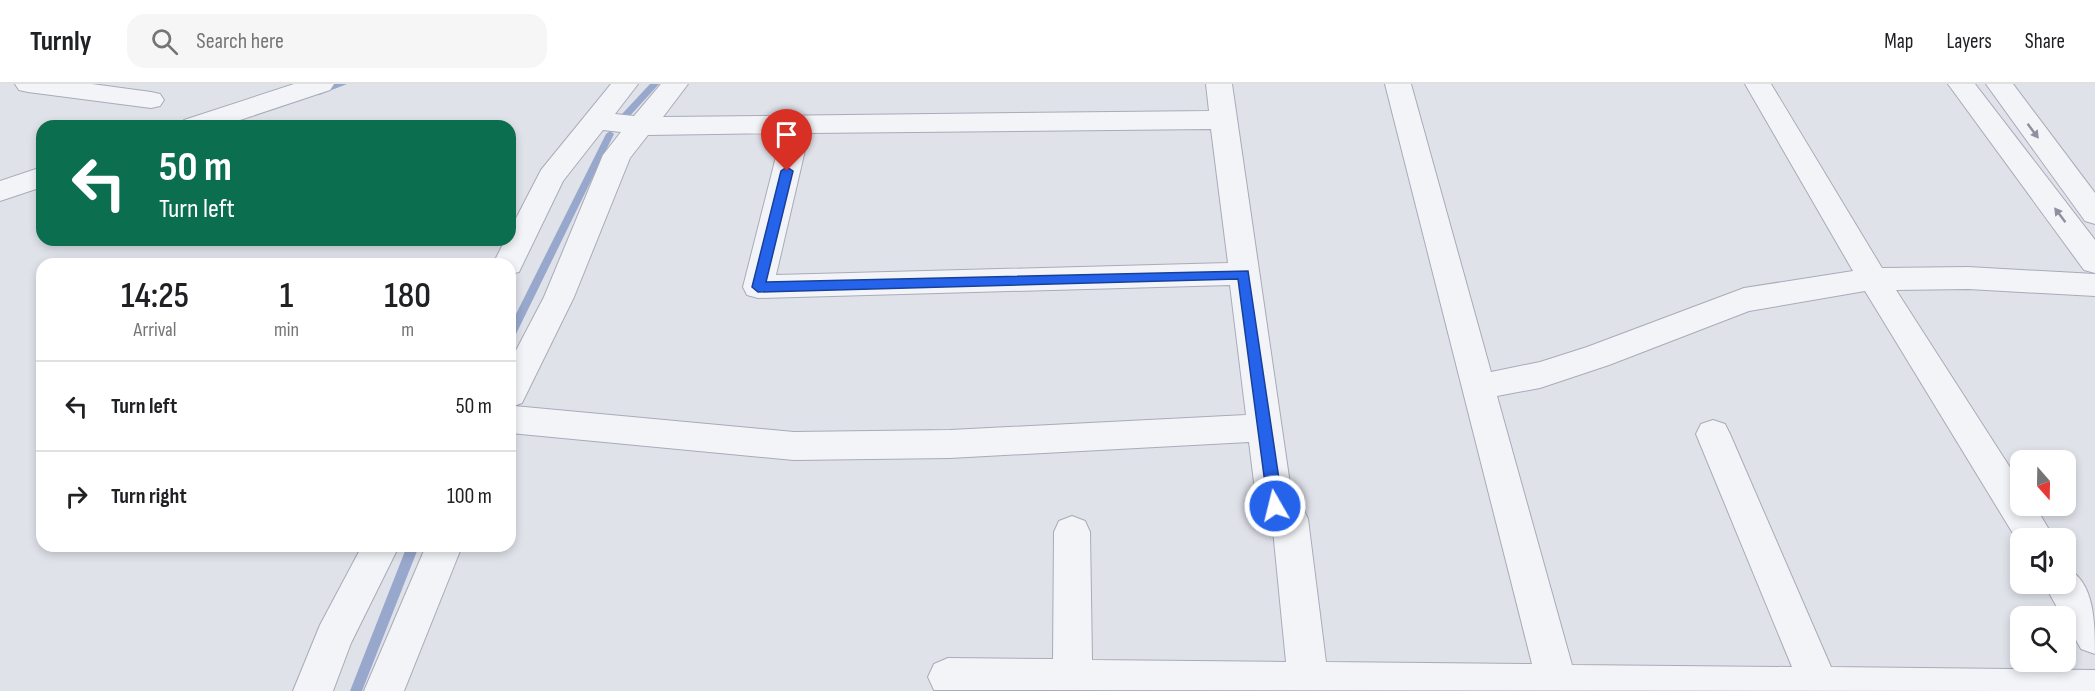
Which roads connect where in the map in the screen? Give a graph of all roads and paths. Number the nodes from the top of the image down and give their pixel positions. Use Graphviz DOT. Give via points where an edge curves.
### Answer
graph roads {
  1 [pos="28,84"];
  2 [pos="321,84"];
  3 [pos="625,84"];
  4 [pos="675,84"];
  5 [pos="1219,84"];
  6 [pos="1398,84"];
  7 [pos="1758,84"];
  8 [pos="1961,84"];
  9 [pos="1999,84"];
  10 [pos="151,100"];
  11 [pos="212,120"];
  12 [pos="1224,120"];
  13 [pos="596,121"];
  14 [pos="798,124"];
  15 [pos="642,126"];
  16 [pos="36,179"];
  17 [pos="0,191"];
  18 [pos="2095,214"];
  19 [pos="511,258"];
  20 [pos="2095,262"];
  21 [pos="1244,274"];
  22 [pos="1874,279"];
  23 [pos="2095,285"];
  24 [pos="516,382"];
  25 [pos="1478,387"];
  26 [pos="516,420"];
  27 [pos="1264,428"];
  28 [pos="1713,434"];
  29 [pos="2030,528"];
  30 [pos="1072,532"];
  31 [pos="378,552"];
  32 [pos="442,552"];
  33 [pos="2069,594"];
  34 [pos="2095,636"];
  35 [pos="948,677"];
  36 [pos="1072,678"];
  37 [pos="1308,680"];
  38 [pos="1819,685"];
  39 [pos="1558,686"];
  40 [pos="2095,688"];
  41 [pos="313,691"];
  42 [pos="384,691"];
  1 -- 10 [label="street"];
  2 -- 11 [label="street"];
  3 -- 13 [label="street"];
  4 -- 15 [label="street"];
  5 -- 12 [label="street"];
  6 -- 25 [label="street"];
  7 -- 22 [label="street"];
  20 -- 8 [label="street, one-way"];
  9 -- 18 [label="street, one-way"];
  12 -- 14 [label="street"];
  12 -- 21 [label="street"];
  13 -- 15 [label="street"];
  13 -- 19 [label="street" via="551,177"];
  14 -- 15 [label="street"];
  14 -- 21 [label="street" via="758,287"];
  15 -- 24 [label="street" via="608,172 559,297"];
  16 -- 17 [label="street"];
  21 -- 27 [label="street"];
  22 -- 23 [label="street" via="1968,278"];
  22 -- 25 [label="street" via="1744,300 1540,375"];
  22 -- 29 [label="street"];
  25 -- 39 [label="street"];
  26 -- 27 [label="street" via="794,446 950,444"];
  27 -- 37 [label="street" via="1282,513"];
  28 -- 38 [label="street"];
  30 -- 36 [label="street"];
  31 -- 41 [label="street" via="334,638"];
  32 -- 42 [label="street"];
  33 -- 34 [label="street"];
  35 -- 36 [label="street"];
  36 -- 37 [label="street"];
  37 -- 39 [label="street"];
  38 -- 39 [label="street"];
  38 -- 40 [label="street"];
}
